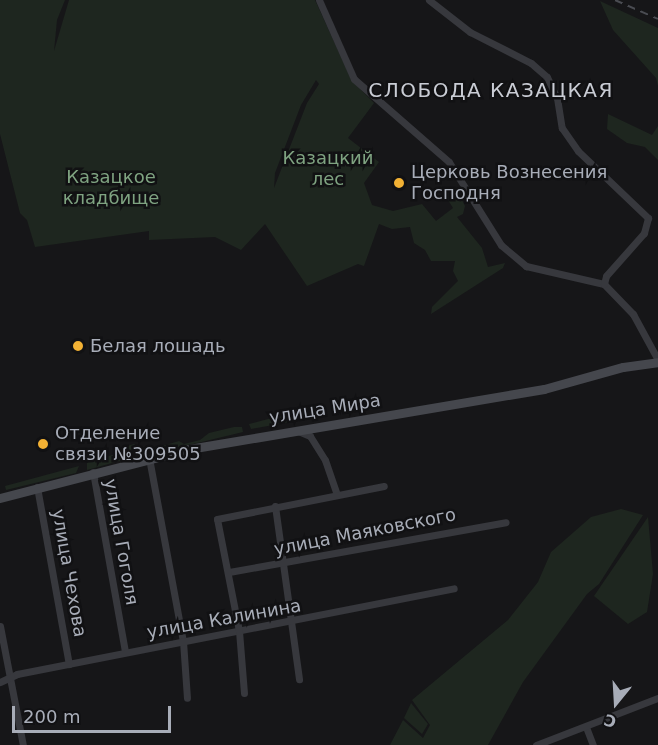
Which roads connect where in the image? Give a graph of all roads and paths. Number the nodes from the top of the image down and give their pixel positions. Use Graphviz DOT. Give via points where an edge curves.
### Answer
graph roads {
  1 [pos="319,0"];
  2 [pos="429,0"];
  3 [pos="604,284"];
  4 [pos="658,361"];
  5 [pos="297,430"];
  6 [pos="149,458"];
  7 [pos="93,472"];
  8 [pos="384,486"];
  9 [pos="37,487"];
  10 [pos="336,492"];
  11 [pos="0,498"];
  12 [pos="275,506"];
  13 [pos="506,522"];
  14 [pos="285,562"];
  15 [pos="229,572"];
  16 [pos="454,588"];
  17 [pos="288,623"];
  18 [pos="0,626"];
  19 [pos="239,631"];
  20 [pos="183,640"];
  21 [pos="125,652"];
  22 [pos="69,664"];
  23 [pos="299,679"];
  24 [pos="10,680"];
  25 [pos="0,682"];
  26 [pos="244,693"];
  27 [pos="187,698"];
  28 [pos="658,698"];
  29 [pos="586,727"];
  30 [pos="23,745"];
  31 [pos="536,745"];
  32 [pos="593,745"];
  1 -- 3 [label="street" via="354,79 449,162 512,258 550,274"];
  2 -- 3 [label="street" via="470,32 531,63 547,78 557,98 562,128 578,151 648,218 644,232 606,276"];
  3 -- 4 [label="street, улица Мира" via="633,314"];
  4 -- 5 [label="main road, улица Мира" via="544,389"];
  5 -- 6 [label="main road, улица Мира"];
  5 -- 10 [label="street" via="310,436 325,460"];
  6 -- 7 [label="main road, улица Мира"];
  6 -- 20 [label="street"];
  7 -- 9 [label="main road, улица Мира"];
  7 -- 21 [label="street, улица Гоголя"];
  8 -- 10 [label="street"];
  9 -- 11 [label="main road, улица Мира"];
  9 -- 22 [label="street, улица Чехова"];
  10 -- 12 [label="street"];
  12 -- 14 [label="street"];
  12 -- 15 [label="street" via="217,519"];
  13 -- 14 [label="street, улица Маяковского"];
  14 -- 15 [label="street, улица Маяковского"];
  14 -- 17 [label="street"];
  15 -- 19 [label="street"];
  16 -- 17 [label="street, улица Калинина"];
  17 -- 19 [label="street, улица Калинина"];
  17 -- 23 [label="street"];
  18 -- 24 [label="street"];
  19 -- 20 [label="street, улица Калинина"];
  19 -- 26 [label="street"];
  20 -- 21 [label="street, улица Калинина"];
  20 -- 27 [label="street"];
  21 -- 22 [label="street, улица Калинина"];
  22 -- 24 [label="street, улица Калинина" via="17,674"];
  24 -- 25 [label="street, улица Калинина"];
  24 -- 30 [label="street"];
  28 -- 29 [label="street"];
  29 -- 31 [label="street"];
  29 -- 32 [label="street"];
}
